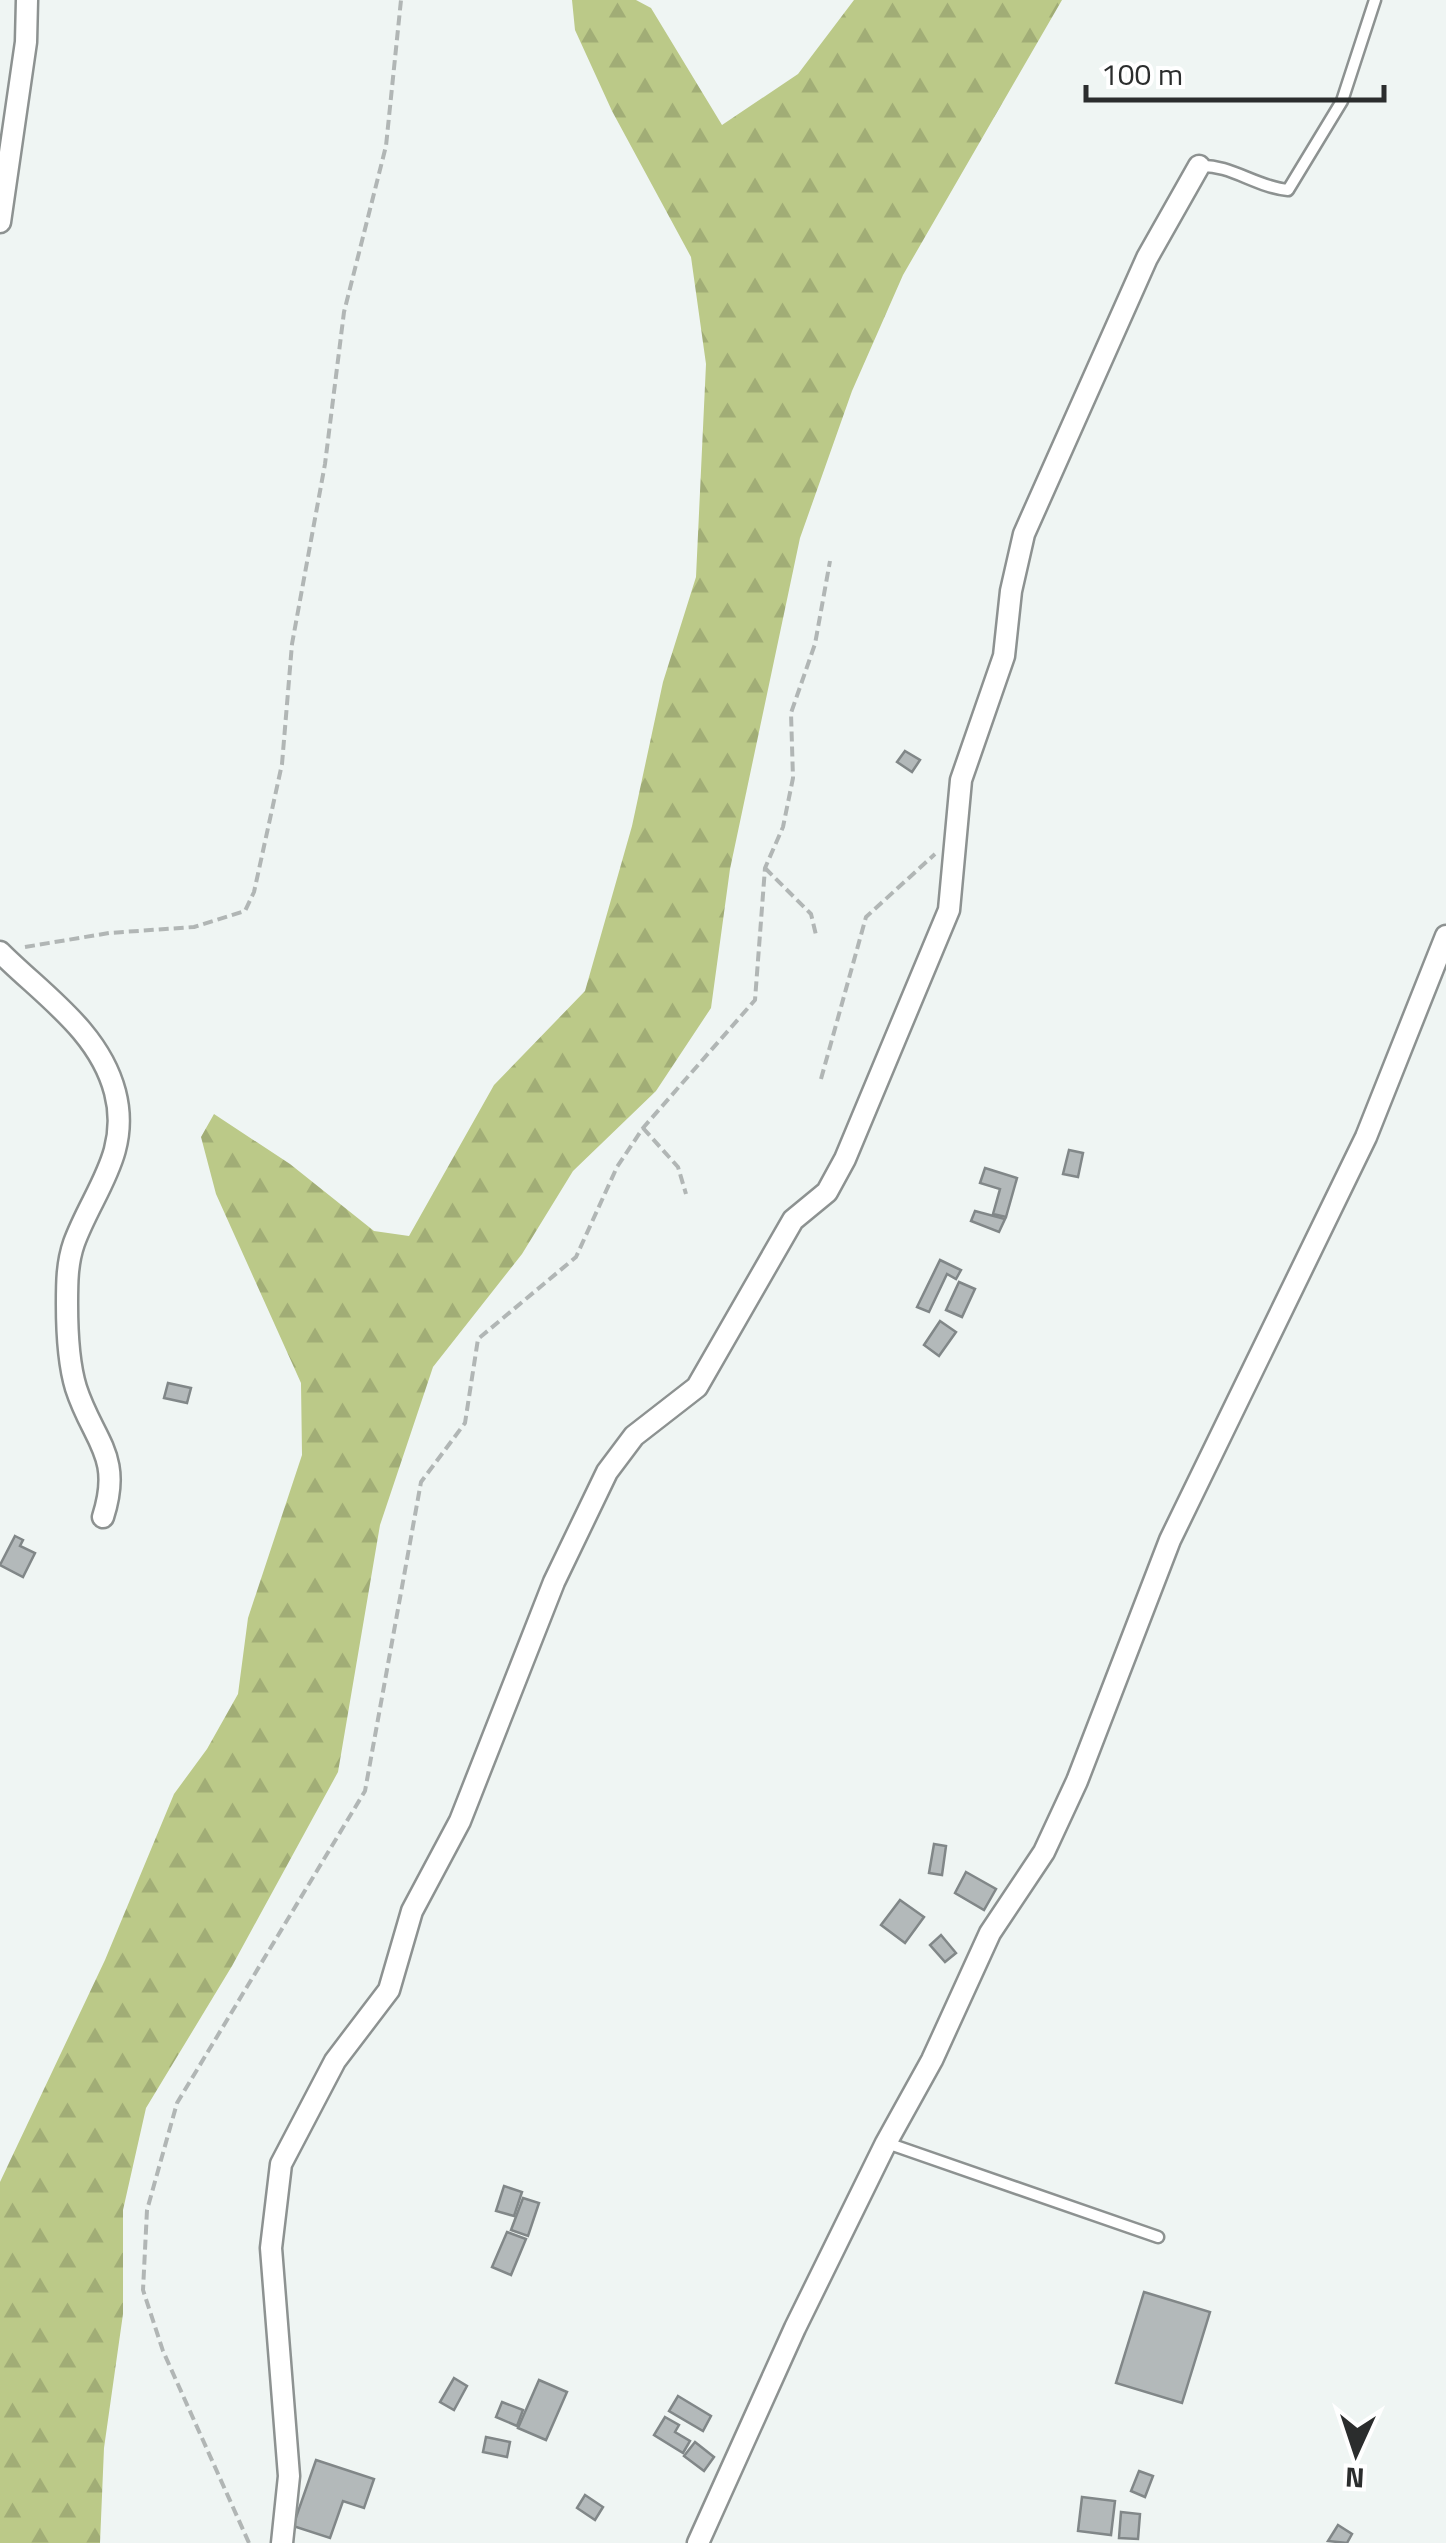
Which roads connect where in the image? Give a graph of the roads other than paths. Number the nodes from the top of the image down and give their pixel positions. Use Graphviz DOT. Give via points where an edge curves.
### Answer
graph roads {
  1 [pos="27,0"];
  2 [pos="1375,0"];
  3 [pos="1199,166"];
  4 [pos="0,222"];
  5 [pos="1446,936"];
  6 [pos="6,951"];
  7 [pos="103,1517"];
  8 [pos="886,2142"];
  9 [pos="1158,2238"];
  10 [pos="282,2543"];
  11 [pos="698,2543"];
  1 -- 4 [label="street"];
  2 -- 3 [label="lane" via="1342,101 1288,190 1215,165"];
  3 -- 10 [label="street" via="1147,258 1024,534 1004,656 960,780 948,910 845,1159 827,1192 792,1220 698,1387 634,1436 613,1462 554,1582 460,1821 412,1911 389,1990 320,2086 281,2164 272,2248 289,2476"];
  5 -- 8 [label="street" via="1366,1137 1170,1540 1077,1781 1044,1852 990,1933"];
  6 -- 7 [label="street" via="84,1030 116,1093 116,1153 75,1241 66,1306 72,1371 110,1467"];
  8 -- 9 [label="lane"];
  8 -- 11 [label="street"];
}
